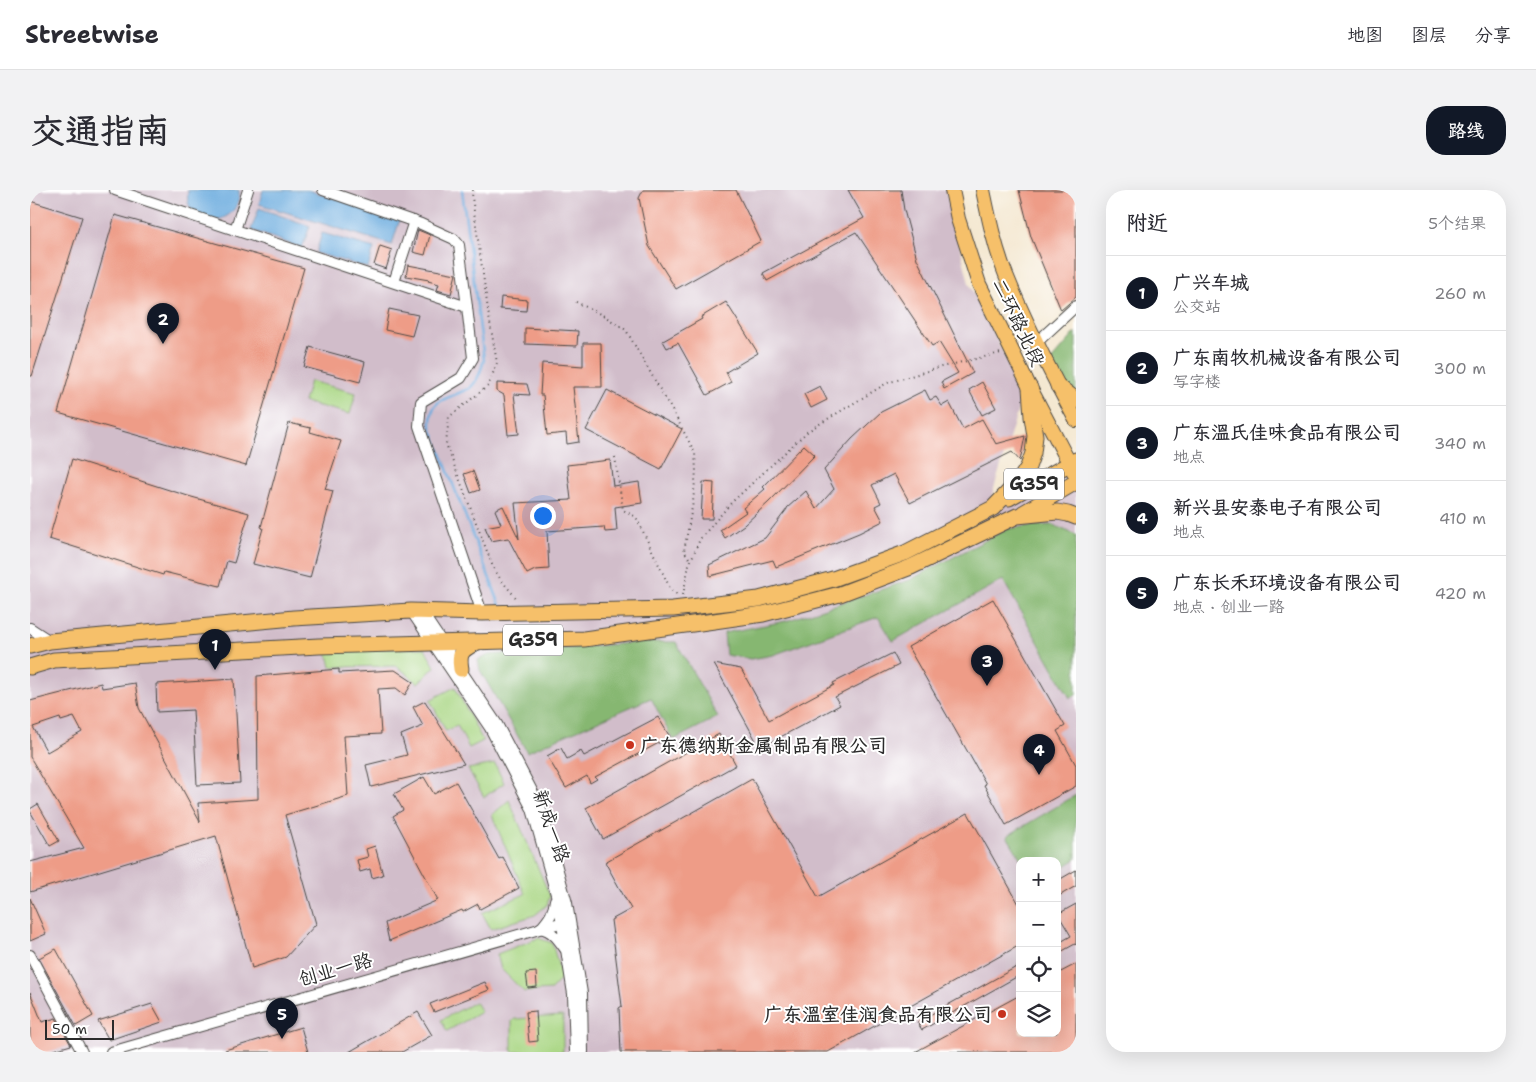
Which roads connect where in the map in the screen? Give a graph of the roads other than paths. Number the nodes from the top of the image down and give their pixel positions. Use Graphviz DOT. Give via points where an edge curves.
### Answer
graph roads {
  1 [pos="115,190"];
  2 [pos="248,190"];
  3 [pos="323,190"];
  4 [pos="952,190"];
  5 [pos="983,190"];
  6 [pos="414,222"];
  7 [pos="235,230"];
  8 [pos="394,282"];
  9 [pos="1076,306"];
  10 [pos="467,307"];
  11 [pos="1036,343"];
  12 [pos="1058,386"];
  13 [pos="1030,388"];
  14 [pos="1076,400"];
  15 [pos="1076,420"];
  16 [pos="1074,467"];
  17 [pos="1076,482"];
  18 [pos="993,508"];
  19 [pos="1017,516"];
  20 [pos="1076,517"];
  21 [pos="416,611"];
  22 [pos="482,613"];
  23 [pos="30,628"];
  24 [pos="50,641"];
  25 [pos="477,642"];
  26 [pos="438,643"];
  27 [pos="30,646"];
  28 [pos="30,667"];
  29 [pos="461,669"];
  30 [pos="555,894"];
  31 [pos="566,921"];
  32 [pos="540,928"];
  33 [pos="566,952"];
  34 [pos="30,955"];
  35 [pos="82,1052"];
  36 [pos="111,1052"];
  37 [pos="575,1052"];
  38 [pos="583,1052"];
  1 -- 7 [label="street"];
  2 -- 7 [label="street"];
  3 -- 6 [label="street"];
  4 -- 13 [label="main road, 二环路北段" via="979,284"];
  5 -- 11 [label="main road, 二环路北段" via="1005,274"];
  6 -- 8 [label="street"];
  6 -- 10 [label="street" via="454,239 459,245"];
  7 -- 8 [label="street"];
  8 -- 10 [label="street"];
  9 -- 11 [label="street"];
  10 -- 22 [label="street" via="473,358 461,378 421,402 419,426"];
  11 -- 12 [label="main road, 二环路北段"];
  12 -- 14 [label="highway"];
  12 -- 15 [label="main road, 二环路北段"];
  13 -- 16 [label="main road, 二环路北段"];
  13 -- 18 [label="highway" via="1035,436 1033,453 1019,481"];
  16 -- 18 [label="highway, G359"];
  17 -- 19 [label="highway, G359"];
  18 -- 22 [label="highway, G359" via="905,553 833,579 759,599 673,609"];
  19 -- 20 [label="highway" via="1057,512"];
  19 -- 25 [label="highway, G359" via="911,567 840,594 763,614 584,639"];
  21 -- 22 [label="highway, G359"];
  21 -- 24 [label="highway, G359" via="294,618"];
  21 -- 26 [label="street, 新成一路"];
  23 -- 24 [label="street"];
  24 -- 27 [label="highway, G359"];
  25 -- 26 [label="highway, G359"];
  25 -- 29 [label="highway" via="462,652 459,659"];
  26 -- 28 [label="highway, G359" via="54,660"];
  26 -- 29 [label="street, 新成一路"];
  26 -- 30 [label="street, 新成一路" via="490,728 532,809"];
  29 -- 31 [label="street, 新成一路" via="497,724 540,806 567,903"];
  30 -- 31 [label="street, 新成一路"];
  30 -- 32 [label="street" via="553,911"];
  31 -- 32 [label="street, 创业一路"];
  31 -- 33 [label="street, 新成一路"];
  31 -- 38 [label="street, 新成一路" via="582,993"];
  32 -- 33 [label="street" via="554,934"];
  32 -- 36 [label="street, 创业一路"];
  33 -- 37 [label="street, 新成一路" via="574,994"];
  34 -- 35 [label="street"];
}
